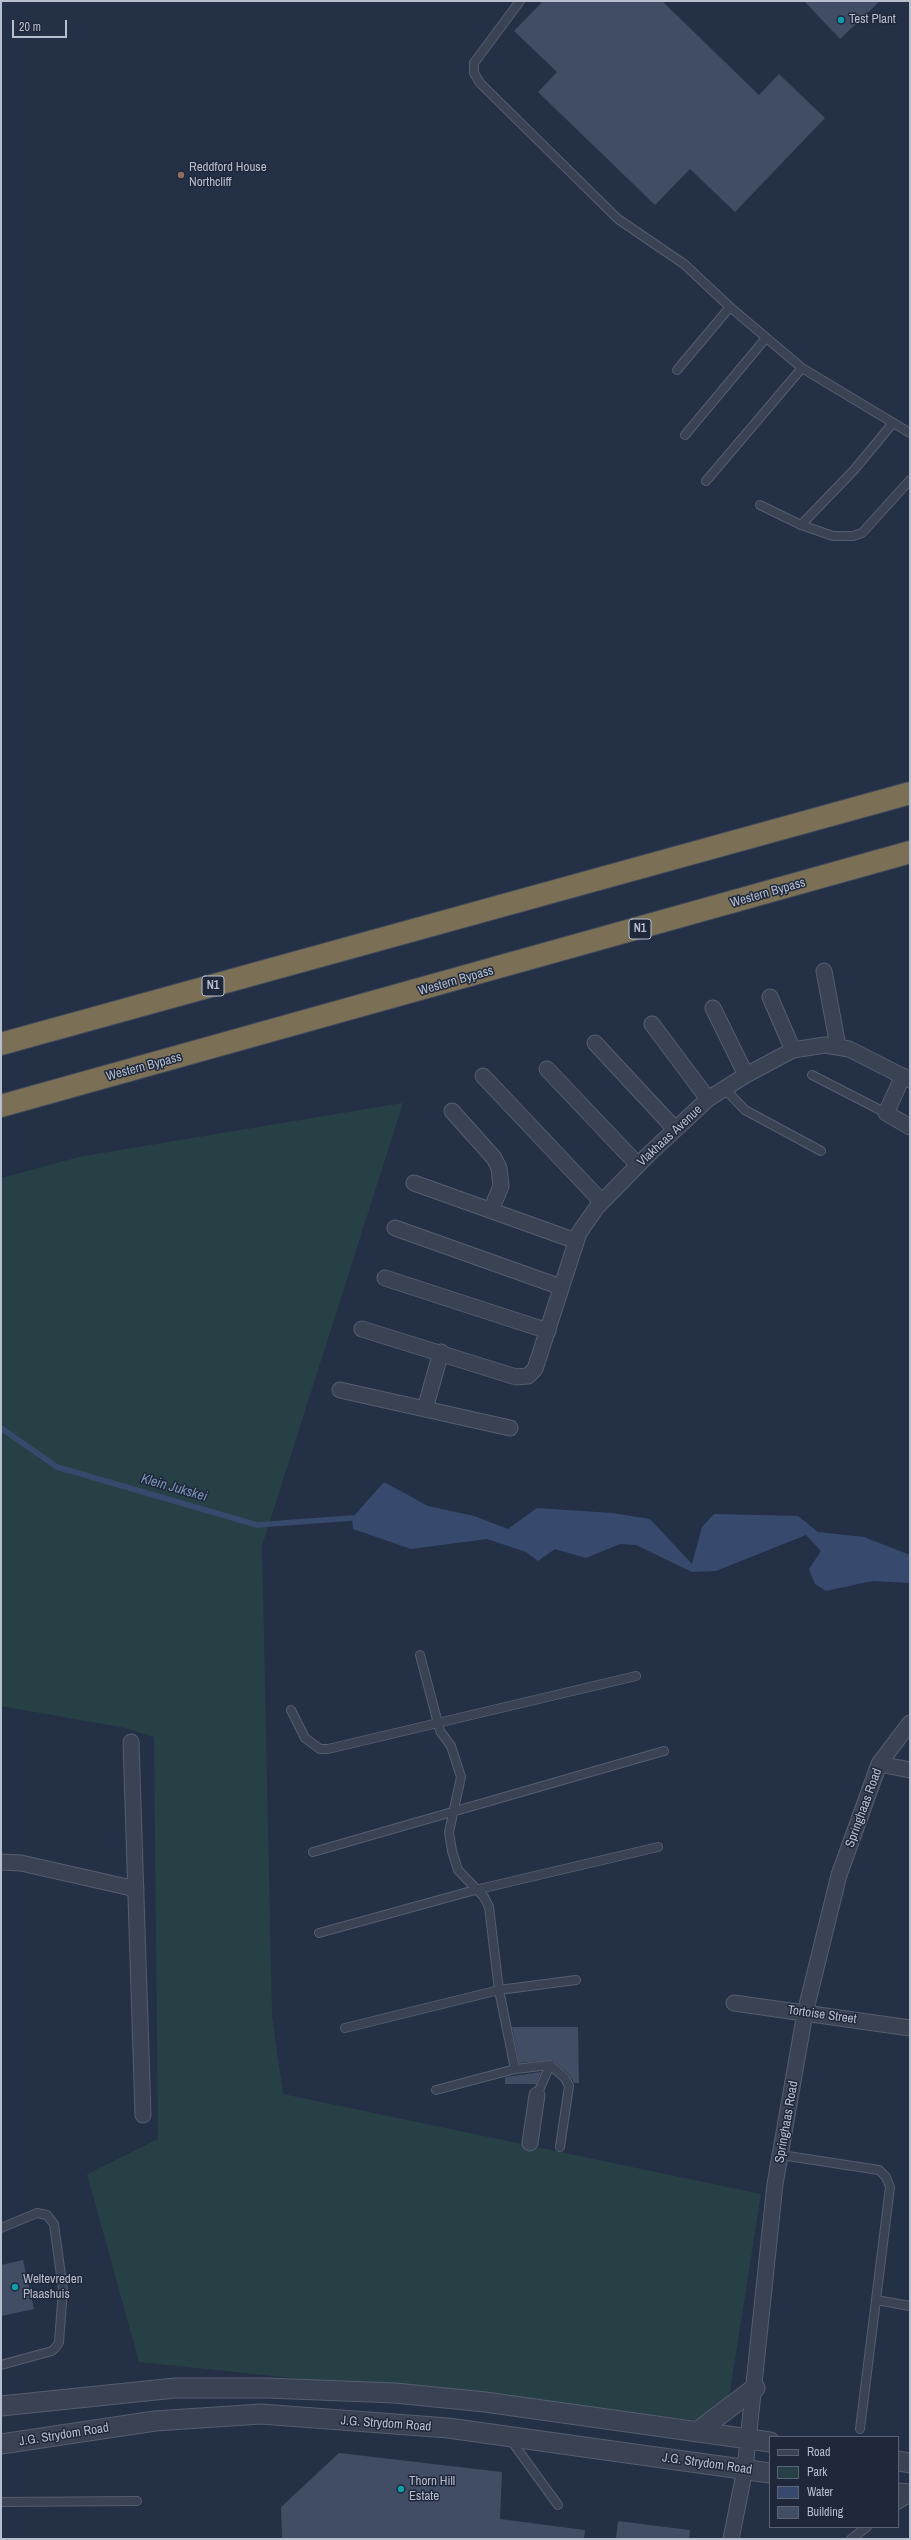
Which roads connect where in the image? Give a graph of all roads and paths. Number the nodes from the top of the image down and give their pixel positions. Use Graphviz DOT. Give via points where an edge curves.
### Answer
graph roads {
  1 [pos="520,1"];
  2 [pos="730,307"];
  3 [pos="766,338"];
  4 [pos="802,368"];
  5 [pos="677,370"];
  6 [pos="893,423"];
  7 [pos="910,433"];
  8 [pos="684,435"];
  9 [pos="910,480"];
  10 [pos="706,481"];
  11 [pos="760,505"];
  12 [pos="801,525"];
  13 [pos="910,787"];
  14 [pos="910,793"];
  15 [pos="820,818"];
  16 [pos="903,858"];
  17 [pos="824,971"];
  18 [pos="770,997"];
  19 [pos="713,1008"];
  20 [pos="652,1024"];
  21 [pos="595,1043"];
  22 [pos="1,1044"];
  23 [pos="838,1046"];
  24 [pos="793,1050"];
  25 [pos="547,1069"];
  26 [pos="746,1075"];
  27 [pos="812,1075"];
  28 [pos="483,1076"];
  29 [pos="906,1078"];
  30 [pos="725,1089"];
  31 [pos="708,1100"];
  32 [pos="1,1106"];
  33 [pos="452,1111"];
  34 [pos="886,1113"];
  35 [pos="910,1127"];
  36 [pos="675,1129"];
  37 [pos="821,1151"];
  38 [pos="638,1165"];
  39 [pos="414,1183"];
  40 [pos="602,1202"];
  41 [pos="491,1210"];
  42 [pos="395,1228"];
  43 [pos="576,1241"];
  44 [pos="385,1278"];
  45 [pos="561,1287"];
  46 [pos="362,1329"];
  47 [pos="548,1331"];
  48 [pos="441,1352"];
  49 [pos="340,1390"];
  50 [pos="425,1409"];
  51 [pos="510,1428"];
  52 [pos="420,1655"];
  53 [pos="636,1676"];
  54 [pos="291,1710"];
  55 [pos="910,1723"];
  56 [pos="438,1724"];
  57 [pos="131,1742"];
  58 [pos="664,1751"];
  59 [pos="879,1764"];
  60 [pos="910,1770"];
  61 [pos="454,1812"];
  62 [pos="658,1847"];
  63 [pos="313,1852"];
  64 [pos="1,1862"];
  65 [pos="136,1889"];
  66 [pos="475,1890"];
  67 [pos="319,1933"];
  68 [pos="576,1980"];
  69 [pos="499,1990"];
  70 [pos="734,2003"];
  71 [pos="805,2013"];
  72 [pos="345,2028"];
  73 [pos="910,2028"];
  74 [pos="550,2065"];
  75 [pos="515,2069"];
  76 [pos="436,2090"];
  77 [pos="537,2095"];
  78 [pos="143,2115"];
  79 [pos="530,2144"];
  80 [pos="560,2147"];
  81 [pos="781,2155"];
  82 [pos="1,2228"];
  83 [pos="876,2300"];
  84 [pos="910,2306"];
  85 [pos="1,2365"];
  86 [pos="755,2388"];
  87 [pos="1,2406"];
  88 [pos="860,2429"];
  89 [pos="697,2432"];
  90 [pos="509,2437"];
  91 [pos="749,2439"];
  92 [pos="769,2442"];
  93 [pos="1,2444"];
  94 [pos="899,2461"];
  95 [pos="910,2463"];
  96 [pos="745,2469"];
  97 [pos="769,2472"];
  98 [pos="899,2493"];
  99 [pos="910,2496"];
  100 [pos="137,2501"];
  101 [pos="1,2502"];
  102 [pos="899,2504"];
  103 [pos="558,2505"];
  104 [pos="866,2528"];
  105 [pos="731,2539"];
  106 [pos="851,2539"];
  1 -- 2 [label="lane" via="474,63 474,73 480,83 618,219 684,264"];
  2 -- 3 [label="lane"];
  2 -- 5 [label="lane"];
  3 -- 4 [label="lane"];
  3 -- 8 [label="lane"];
  4 -- 6 [label="lane"];
  4 -- 10 [label="lane"];
  6 -- 7 [label="lane"];
  6 -- 12 [label="lane" via="854,470"];
  9 -- 12 [label="lane" via="858,534 833,536"];
  11 -- 12 [label="lane"];
  13 -- 15 [label="highway"];
  14 -- 15 [label="highway, N1"];
  15 -- 22 [label="highway, N1"];
  16 -- 32 [label="highway, Western Bypass / N1"];
  17 -- 23 [label="street"];
  18 -- 24 [label="street"];
  19 -- 26 [label="street"];
  20 -- 31 [label="street"];
  21 -- 36 [label="street"];
  23 -- 24 [label="street, Vlakhaas Avenue" via="825,1045"];
  23 -- 29 [label="street, Vlakhaas Avenue"];
  24 -- 26 [label="street, Vlakhaas Avenue"];
  25 -- 38 [label="street"];
  26 -- 30 [label="street, Vlakhaas Avenue"];
  27 -- 34 [label="lane"];
  28 -- 40 [label="street"];
  29 -- 34 [label="street"];
  30 -- 31 [label="street, Vlakhaas Avenue"];
  30 -- 37 [label="lane" via="745,1110"];
  31 -- 36 [label="street, Vlakhaas Avenue"];
  33 -- 41 [label="street" via="494,1158 499,1168 501,1186"];
  34 -- 35 [label="street"];
  36 -- 38 [label="street, Vlakhaas Avenue"];
  38 -- 40 [label="street, Vlakhaas Avenue"];
  39 -- 41 [label="street"];
  40 -- 43 [label="street, Vlakhaas Avenue" via="578,1233"];
  41 -- 43 [label="street"];
  42 -- 45 [label="street"];
  43 -- 45 [label="street, Vlakhaas Avenue"];
  44 -- 47 [label="street"];
  45 -- 47 [label="street, Vlakhaas Avenue"];
  46 -- 48 [label="street"];
  47 -- 48 [label="street, Vlakhaas Avenue" via="535,1369 528,1376 516,1377"];
  48 -- 50 [label="street"];
  49 -- 50 [label="street"];
  50 -- 51 [label="street"];
  52 -- 56 [label="lane"];
  53 -- 56 [label="lane"];
  54 -- 56 [label="lane" via="305,1738 320,1749"];
  55 -- 59 [label="street, Springhaas Road"];
  56 -- 61 [label="lane" via="443,1737 451,1746 461,1777"];
  57 -- 65 [label="street"];
  58 -- 61 [label="lane"];
  59 -- 60 [label="street"];
  59 -- 71 [label="street, Springhaas Road" via="839,1876"];
  61 -- 63 [label="lane"];
  61 -- 66 [label="lane" via="449,1832 452,1851 458,1870"];
  62 -- 66 [label="lane"];
  64 -- 65 [label="street" via="21,1863"];
  65 -- 78 [label="street"];
  66 -- 67 [label="lane"];
  66 -- 69 [label="lane" via="484,1897 489,1907"];
  68 -- 69 [label="lane"];
  69 -- 72 [label="lane"];
  69 -- 75 [label="lane"];
  70 -- 71 [label="street, Tortoise Street"];
  71 -- 73 [label="street, Tortoise Street"];
  71 -- 81 [label="street, Springhaas Road"];
  74 -- 75 [label="lane"];
  74 -- 77 [label="lane"];
  74 -- 80 [label="lane" via="565,2078 569,2086"];
  75 -- 76 [label="lane"];
  77 -- 79 [label="street"];
  81 -- 83 [label="lane" via="879,2170 886,2177 890,2187"];
  81 -- 86 [label="street, Springhaas Road" via="775,2184"];
  82 -- 85 [label="lane" via="37,2213 47,2215 54,2224 63,2290 59,2342 56,2348"];
  83 -- 84 [label="lane"];
  83 -- 88 [label="lane"];
  86 -- 89 [label="street"];
  86 -- 91 [label="street, Springhaas Road"];
  87 -- 89 [label="street" via="176,2388 267,2388 395,2393 455,2399"];
  89 -- 91 [label="street"];
  90 -- 93 [label="street, J.G. Strydom Road" via="448,2428 261,2414 156,2421"];
  90 -- 96 [label="street, J.G. Strydom Road"];
  90 -- 103 [label="lane"];
  91 -- 92 [label="street"];
  91 -- 96 [label="street, Springhaas Road"];
  94 -- 95 [label="street"];
  96 -- 97 [label="street, J.G. Strydom Road"];
  96 -- 105 [label="street, Springhaas Road"];
  98 -- 99 [label="street"];
  99 -- 102 [label="lane"];
  100 -- 101 [label="lane"];
  104 -- 106 [label="lane"];
}
